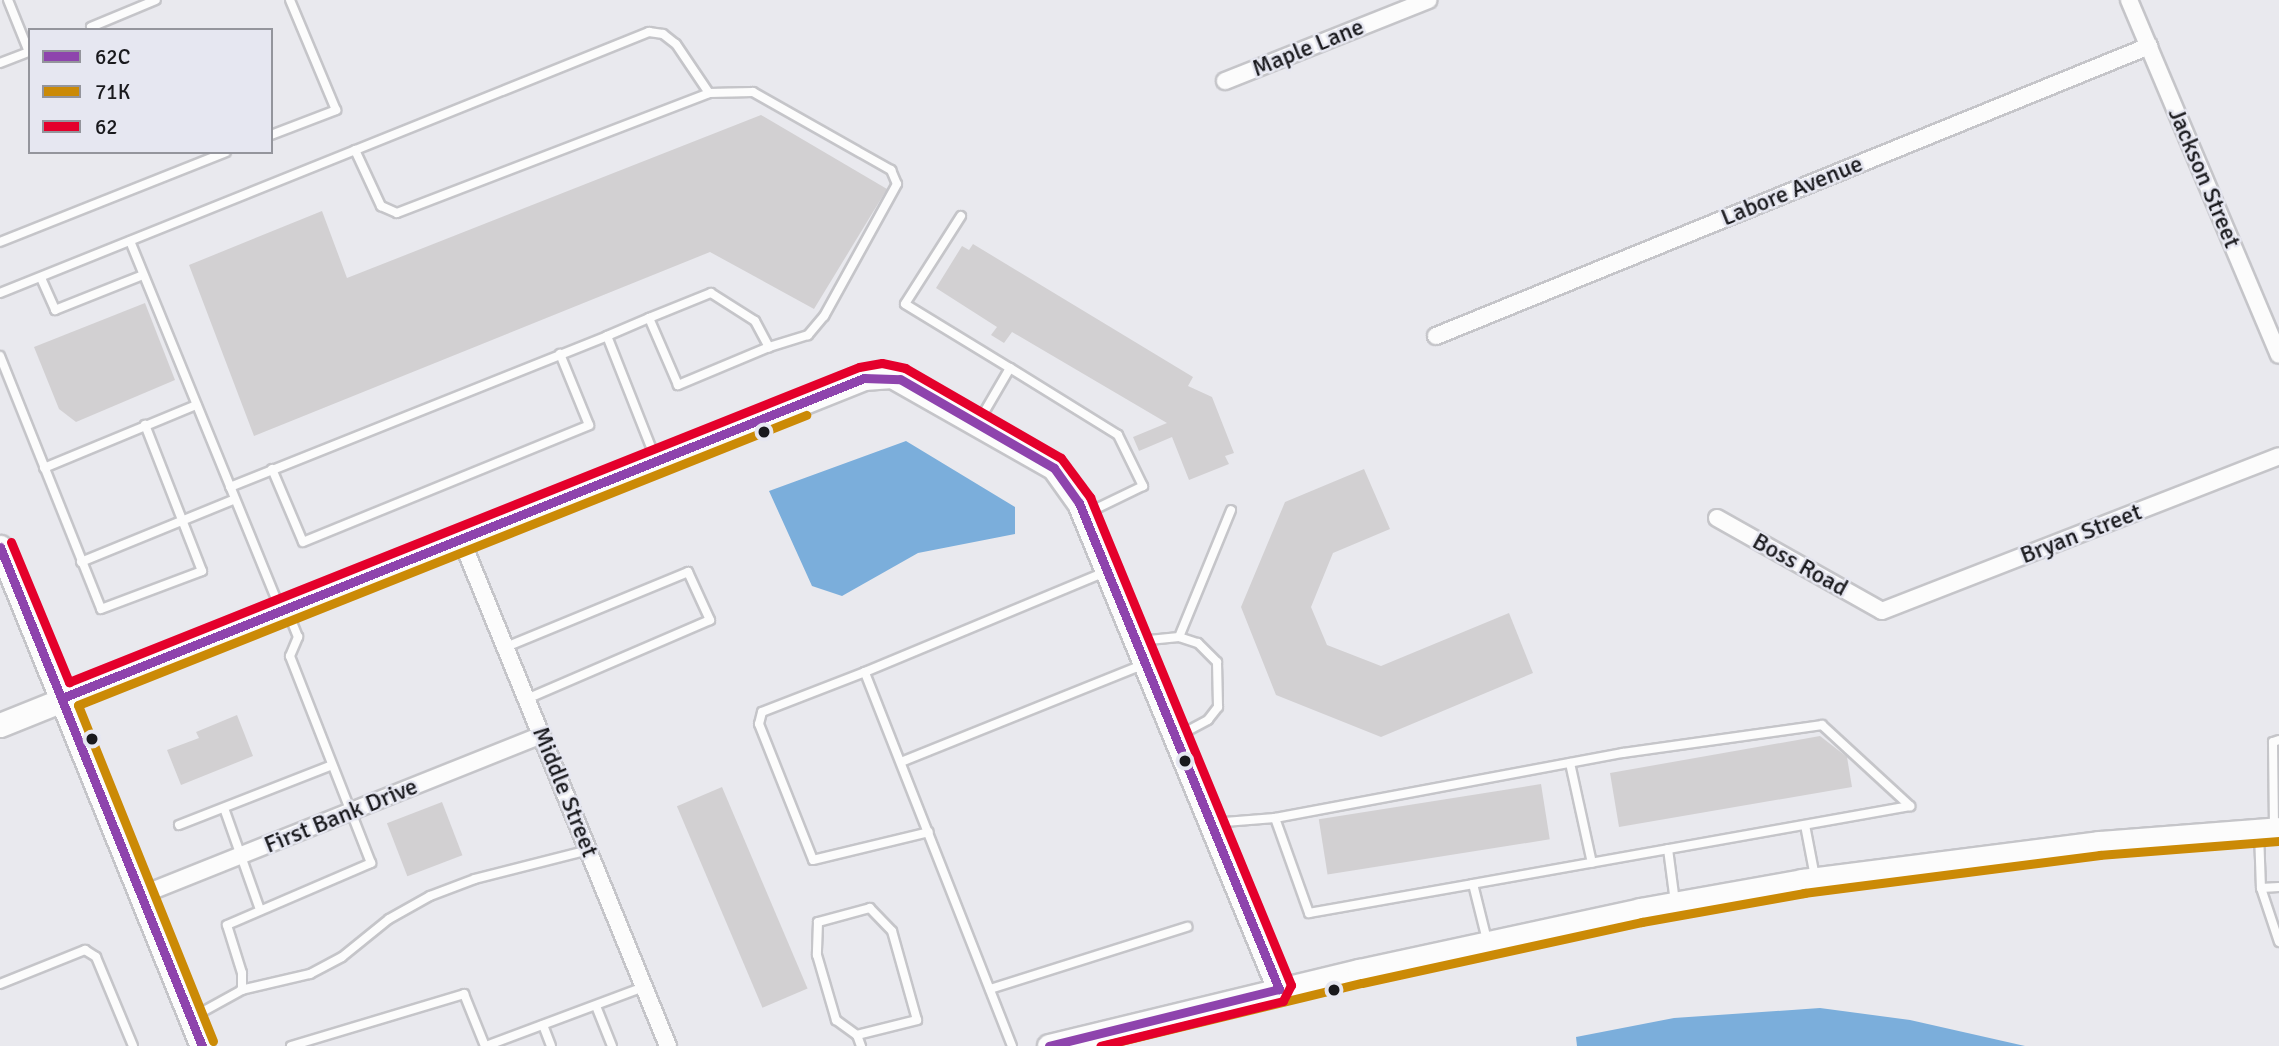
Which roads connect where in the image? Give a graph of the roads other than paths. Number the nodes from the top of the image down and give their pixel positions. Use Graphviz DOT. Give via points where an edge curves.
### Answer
graph roads {
  1 [pos="8,0"];
  2 [pos="156,0"];
  3 [pos="290,0"];
  4 [pos="1429,0"];
  5 [pos="2129,0"];
  6 [pos="91,27"];
  7 [pos="2148,46"];
  8 [pos="28,50"];
  9 [pos="28,52"];
  10 [pos="0,63"];
  11 [pos="1225,81"];
  12 [pos="709,93"];
  13 [pos="273,134"];
  14 [pos="355,150"];
  15 [pos="221,154"];
  16 [pos="961,216"];
  17 [pos="130,241"];
  18 [pos="0,242"];
  19 [pos="143,275"];
  20 [pos="41,278"];
  21 [pos="0,293"];
  22 [pos="649,318"];
  23 [pos="607,336"];
  24 [pos="1436,336"];
  25 [pos="769,347"];
  26 [pos="560,354"];
  27 [pos="2279,355"];
  28 [pos="0,356"];
  29 [pos="1010,368"];
  30 [pos="196,405"];
  31 [pos="977,424"];
  32 [pos="145,425"];
  33 [pos="2279,456"];
  34 [pos="657,461"];
  35 [pos="44,468"];
  36 [pos="272,469"];
  37 [pos="230,487"];
  38 [pos="235,499"];
  39 [pos="1231,510"];
  40 [pos="1084,514"];
  41 [pos="1717,519"];
  42 [pos="183,520"];
  43 [pos="461,538"];
  44 [pos="0,547"];
  45 [pos="81,562"];
  46 [pos="1108,571"];
  47 [pos="284,610"];
  48 [pos="1882,611"];
  49 [pos="1179,637"];
  50 [pos="1136,641"];
  51 [pos="506,647"];
  52 [pos="1145,664"];
  53 [pos="865,672"];
  54 [pos="62,698"];
  55 [pos="527,699"];
  56 [pos="0,725"];
  57 [pos="542,735"];
  58 [pos="1176,737"];
  59 [pos="2279,740"];
  60 [pos="901,762"];
  61 [pos="1570,763"];
  62 [pos="332,765"];
  63 [pos="224,808"];
  64 [pos="351,812"];
  65 [pos="1275,818"];
  66 [pos="1211,823"];
  67 [pos="179,825"];
  68 [pos="1805,825"];
  69 [pos="2271,829"];
  70 [pos="929,832"];
  71 [pos="1668,849"];
  72 [pos="589,850"];
  73 [pos="242,855"];
  74 [pos="1592,863"];
  75 [pos="1815,880"];
  76 [pos="1473,884"];
  77 [pos="2279,887"];
  78 [pos="2261,888"];
  79 [pos="139,896"];
  80 [pos="1675,904"];
  81 [pos="259,908"];
  82 [pos="1187,927"];
  83 [pos="1488,943"];
  84 [pos="2279,943"];
  85 [pos="0,984"];
  86 [pos="644,987"];
  87 [pos="990,989"];
  88 [pos="1279,989"];
  89 [pos="241,990"];
  90 [pos="596,1006"];
  91 [pos="190,1019"];
  92 [pos="543,1025"];
  93 [pos="857,1035"];
  94 [pos="505,1043"];
  95 [pos="133,1046"];
  96 [pos="202,1046"];
  97 [pos="291,1046"];
  98 [pos="486,1046"];
  99 [pos="551,1046"];
  100 [pos="612,1046"];
  101 [pos="668,1046"];
  102 [pos="861,1046"];
  103 [pos="1012,1046"];
  104 [pos="1049,1046"];
  1 -- 8 [label="lane"];
  2 -- 6 [label="lane"];
  3 -- 13 [label="lane" via="336,110"];
  4 -- 11 [label="street, Maple Lane"];
  5 -- 7 [label="street, Jackson Street"];
  7 -- 24 [label="street, Labore Avenue"];
  7 -- 27 [label="street, Jackson Street"];
  9 -- 10 [label="lane"];
  12 -- 14 [label="lane" via="676,44 663,34 649,32"];
  12 -- 14 [label="lane" via="397,213 381,206"];
  12 -- 25 [label="lane" via="753,92 891,170 897,184 824,316 808,335"];
  14 -- 17 [label="lane"];
  15 -- 18 [label="lane"];
  16 -- 29 [label="lane" via="905,304"];
  17 -- 19 [label="lane"];
  17 -- 20 [label="lane"];
  19 -- 20 [label="lane" via="55,310"];
  19 -- 30 [label="lane"];
  20 -- 21 [label="lane"];
  22 -- 23 [label="lane"];
  22 -- 25 [label="lane" via="710,293 755,321"];
  22 -- 25 [label="lane" via="678,385"];
  23 -- 26 [label="lane"];
  23 -- 34 [label="lane"];
  26 -- 36 [label="lane"];
  26 -- 36 [label="lane" via="589,425 303,542"];
  28 -- 35 [label="lane"];
  29 -- 31 [label="lane"];
  29 -- 40 [label="lane" via="1118,435 1143,486"];
  30 -- 32 [label="lane"];
  30 -- 37 [label="lane"];
  31 -- 34 [label="street" via="900,379 873,376"];
  31 -- 40 [label="street" via="1054,468"];
  32 -- 35 [label="lane"];
  32 -- 42 [label="lane"];
  33 -- 48 [label="street, Bryan Street"];
  34 -- 43 [label="street"];
  35 -- 45 [label="lane"];
  36 -- 37 [label="lane"];
  37 -- 38 [label="lane"];
  38 -- 42 [label="lane"];
  38 -- 47 [label="lane"];
  39 -- 49 [label="lane"];
  40 -- 46 [label="street"];
  41 -- 48 [label="street, Boss Road"];
  42 -- 45 [label="lane"];
  42 -- 45 [label="lane" via="202,571 101,609"];
  43 -- 47 [label="street"];
  43 -- 51 [label="street, Middle Street"];
  44 -- 54 [label="street"];
  46 -- 50 [label="street"];
  46 -- 53 [label="lane"];
  47 -- 54 [label="street"];
  47 -- 62 [label="lane" via="298,637 290,656"];
  49 -- 50 [label="lane"];
  49 -- 58 [label="lane" via="1198,643 1217,663 1221,694 1208,720"];
  50 -- 52 [label="street"];
  51 -- 55 [label="street, Middle Street"];
  51 -- 55 [label="lane" via="688,572 710,620"];
  52 -- 58 [label="street"];
  52 -- 60 [label="lane"];
  53 -- 60 [label="lane"];
  53 -- 70 [label="lane" via="762,712 759,724 793,811 813,860"];
  54 -- 56 [label="street"];
  54 -- 79 [label="street"];
  55 -- 57 [label="street, Middle Street"];
  57 -- 64 [label="street, First Bank Drive"];
  57 -- 72 [label="street, Middle Street"];
  58 -- 66 [label="street"];
  59 -- 69 [label="lane" via="2273,742"];
  60 -- 70 [label="lane"];
  61 -- 65 [label="lane"];
  61 -- 68 [label="lane" via="1822,724 1910,806"];
  61 -- 74 [label="lane"];
  62 -- 63 [label="lane"];
  62 -- 64 [label="lane"];
  63 -- 67 [label="lane"];
  63 -- 73 [label="lane"];
  64 -- 73 [label="street, First Bank Drive"];
  64 -- 81 [label="lane" via="371,863"];
  65 -- 66 [label="lane"];
  65 -- 76 [label="lane" via="1308,913"];
  66 -- 88 [label="street"];
  68 -- 71 [label="lane"];
  68 -- 75 [label="lane"];
  69 -- 75 [label="street" via="2113,841"];
  69 -- 78 [label="lane"];
  70 -- 87 [label="lane"];
  71 -- 74 [label="lane"];
  71 -- 80 [label="lane"];
  72 -- 86 [label="street, Middle Street"];
  72 -- 89 [label="lane" via="475,879 430,897 389,919 342,957 310,974"];
  73 -- 79 [label="street, First Bank Drive"];
  73 -- 81 [label="lane"];
  74 -- 76 [label="lane"];
  75 -- 80 [label="street"];
  76 -- 83 [label="lane"];
  77 -- 78 [label="lane"];
  78 -- 84 [label="lane"];
  79 -- 91 [label="street"];
  80 -- 83 [label="street"];
  81 -- 89 [label="lane" via="227,925 242,973"];
  82 -- 87 [label="lane"];
  83 -- 88 [label="street"];
  85 -- 95 [label="lane" via="85,950 96,957"];
  86 -- 90 [label="lane"];
  86 -- 101 [label="street, Middle Street"];
  87 -- 103 [label="lane"];
  88 -- 104 [label="street"];
  89 -- 91 [label="lane"];
  90 -- 92 [label="lane"];
  90 -- 100 [label="lane"];
  91 -- 96 [label="street"];
  92 -- 94 [label="lane"];
  92 -- 99 [label="lane"];
  93 -- 93 [label="lane" via="917,1020 892,931 870,908 818,922 817,955 836,1020"];
  93 -- 102 [label="lane"];
  94 -- 98 [label="lane"];
  97 -- 98 [label="lane" via="464,994"];
}
